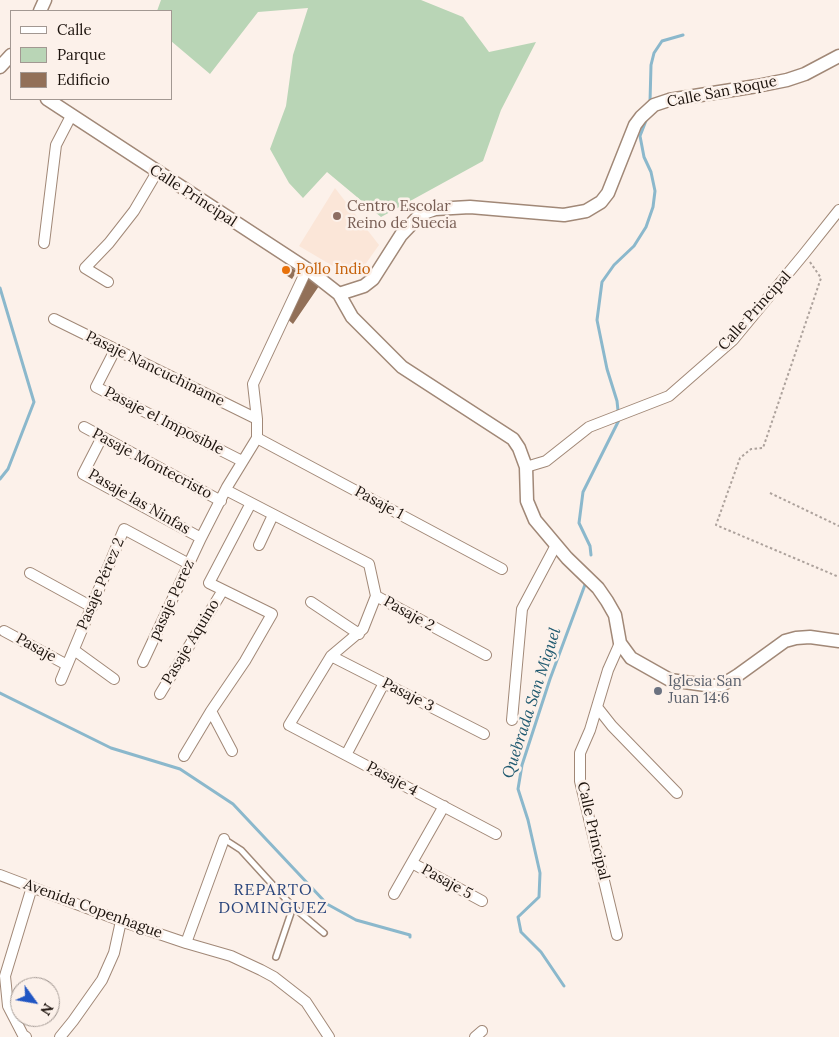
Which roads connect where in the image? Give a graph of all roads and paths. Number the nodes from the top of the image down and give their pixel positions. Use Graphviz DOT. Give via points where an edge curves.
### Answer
graph roads {
  1 [pos="10,56"];
  2 [pos="839,56"];
  3 [pos="0,67"];
  4 [pos="48,100"];
  5 [pos="71,116"];
  6 [pos="157,172"];
  7 [pos="839,210"];
  8 [pos="44,242"];
  9 [pos="804,254"];
  10 [pos="307,269"];
  11 [pos="108,282"];
  12 [pos="339,294"];
  13 [pos="54,319"];
  14 [pos="115,350"];
  15 [pos="257,419"];
  16 [pos="84,427"];
  17 [pos="102,437"];
  18 [pos="257,438"];
  19 [pos="242,461"];
  20 [pos="526,467"];
  21 [pos="226,490"];
  22 [pos="770,494"];
  23 [pos="221,501"];
  24 [pos="251,503"];
  25 [pos="274,515"];
  26 [pos="839,526"];
  27 [pos="201,538"];
  28 [pos="259,545"];
  29 [pos="556,545"];
  30 [pos="189,564"];
  31 [pos="502,569"];
  32 [pos="30,573"];
  33 [pos="839,577"];
  34 [pos="223,590"];
  35 [pos="376,596"];
  36 [pos="312,602"];
  37 [pos="92,607"];
  38 [pos="4,630"];
  39 [pos="359,634"];
  40 [pos="839,641"];
  41 [pos="620,643"];
  42 [pos="74,650"];
  43 [pos="331,656"];
  44 [pos="486,656"];
  45 [pos="143,662"];
  46 [pos="67,665"];
  47 [pos="114,679"];
  48 [pos="61,680"];
  49 [pos="384,683"];
  50 [pos="160,694"];
  51 [pos="596,707"];
  52 [pos="211,711"];
  53 [pos="512,720"];
  54 [pos="484,734"];
  55 [pos="232,751"];
  56 [pos="346,755"];
  57 [pos="184,756"];
  58 [pos="677,793"];
  59 [pos="444,806"];
  60 [pos="496,834"];
  61 [pos="224,839"];
  62 [pos="412,863"];
  63 [pos="0,875"];
  64 [pos="32,887"];
  65 [pos="394,894"];
  66 [pos="482,901"];
  67 [pos="293,908"];
  68 [pos="121,921"];
  69 [pos="324,933"];
  70 [pos="617,935"];
  71 [pos="186,943"];
  72 [pos="276,957"];
  73 [pos="26,1037"];
  74 [pos="60,1037"];
  75 [pos="329,1037"];
  1 -- 3 [label="street"];
  2 -- 12 [label="street, Calle San Roque" via="787,80 654,105 635,125 608,193 601,202 586,211 564,216 470,207 435,209 421,214 401,235 373,279 364,286"];
  4 -- 5 [label="street, Calle Principal"];
  5 -- 6 [label="street, Calle Principal"];
  5 -- 8 [label="street" via="56,145"];
  6 -- 10 [label="street, Calle Principal"];
  6 -- 11 [label="street" via="134,211 85,268"];
  7 -- 9 [label="street, Calle Principal"];
  9 -- 20 [label="street, Calle Principal" via="733,340 669,396 589,427 546,461"];
  9 -- 33 [label="path" via="821,278 807,322 763,448 751,449 740,458 716,525"];
  10 -- 12 [label="street, Calle Principal"];
  10 -- 15 [label="street" via="253,384"];
  12 -- 20 [label="street" via="352,317 402,367 513,439"];
  13 -- 14 [label="street, Pasaje Nancuchiname"];
  14 -- 15 [label="street, Pasaje Nancuchiname"];
  14 -- 19 [label="street, Pasaje el Imposible" via="96,387"];
  15 -- 18 [label="street"];
  16 -- 17 [label="street, Pasaje Montecristo"];
  17 -- 23 [label="street, Pasaje Montecristo"];
  17 -- 27 [label="street, Pasaje las Ninfas" via="83,474"];
  18 -- 19 [label="street, pasaje Perez"];
  18 -- 31 [label="street, Pasaje 1"];
  19 -- 21 [label="street, pasaje Perez"];
  20 -- 29 [label="street" via="530,509"];
  21 -- 23 [label="street, pasaje Perez"];
  21 -- 24 [label="street, Pasaje 2"];
  22 -- 26 [label="path"];
  23 -- 27 [label="street, pasaje Perez"];
  24 -- 25 [label="street, Pasaje 2"];
  24 -- 34 [label="street" via="209,583"];
  25 -- 28 [label="street"];
  25 -- 35 [label="street, Pasaje 2" via="369,564"];
  27 -- 30 [label="street, pasaje Perez"];
  29 -- 41 [label="street" via="608,600"];
  29 -- 53 [label="street" via="522,609"];
  30 -- 37 [label="street, Pasaje Pérez 2" via="124,529"];
  30 -- 45 [label="street, pasaje Perez"];
  32 -- 37 [label="street"];
  34 -- 50 [label="street, Pasaje Aquino"];
  34 -- 52 [label="street" via="272,614"];
  35 -- 39 [label="street"];
  35 -- 44 [label="street, Pasaje 2"];
  36 -- 39 [label="street"];
  37 -- 42 [label="street, Pasaje Pérez 2"];
  38 -- 46 [label="street, Pasaje"];
  39 -- 43 [label="street"];
  40 -- 41 [label="street" via="810,637 785,641 738,675 713,686 670,680 630,658"];
  41 -- 51 [label="street, Calle Principal"];
  42 -- 46 [label="street, Pasaje Pérez 2"];
  42 -- 47 [label="street"];
  43 -- 49 [label="street, Pasaje 3"];
  43 -- 56 [label="street, Pasaje 4" via="288,725"];
  46 -- 48 [label="street, Pasaje Pérez 2"];
  49 -- 54 [label="street, Pasaje 3"];
  49 -- 56 [label="street"];
  51 -- 58 [label="street"];
  51 -- 70 [label="street, Calle Principal" via="580,754 580,781"];
  52 -- 55 [label="street"];
  52 -- 57 [label="street"];
  56 -- 59 [label="street, Pasaje 4"];
  59 -- 60 [label="street, Pasaje 4"];
  59 -- 62 [label="street"];
  61 -- 67 [label="lane" via="241,850"];
  61 -- 71 [label="street"];
  62 -- 65 [label="street"];
  62 -- 66 [label="street, Pasaje 5"];
  63 -- 64 [label="street, Avenida Copenhague"];
  64 -- 68 [label="street, Avenida Copenhague"];
  64 -- 73 [label="street" via="5,976 8,1006"];
  67 -- 69 [label="lane"];
  67 -- 72 [label="lane"];
  68 -- 71 [label="street, Avenida Copenhague"];
  68 -- 74 [label="street" via="114,953 102,980"];
  71 -- 75 [label="street, Avenida Copenhague" via="231,956 274,977 306,1002"];
}
